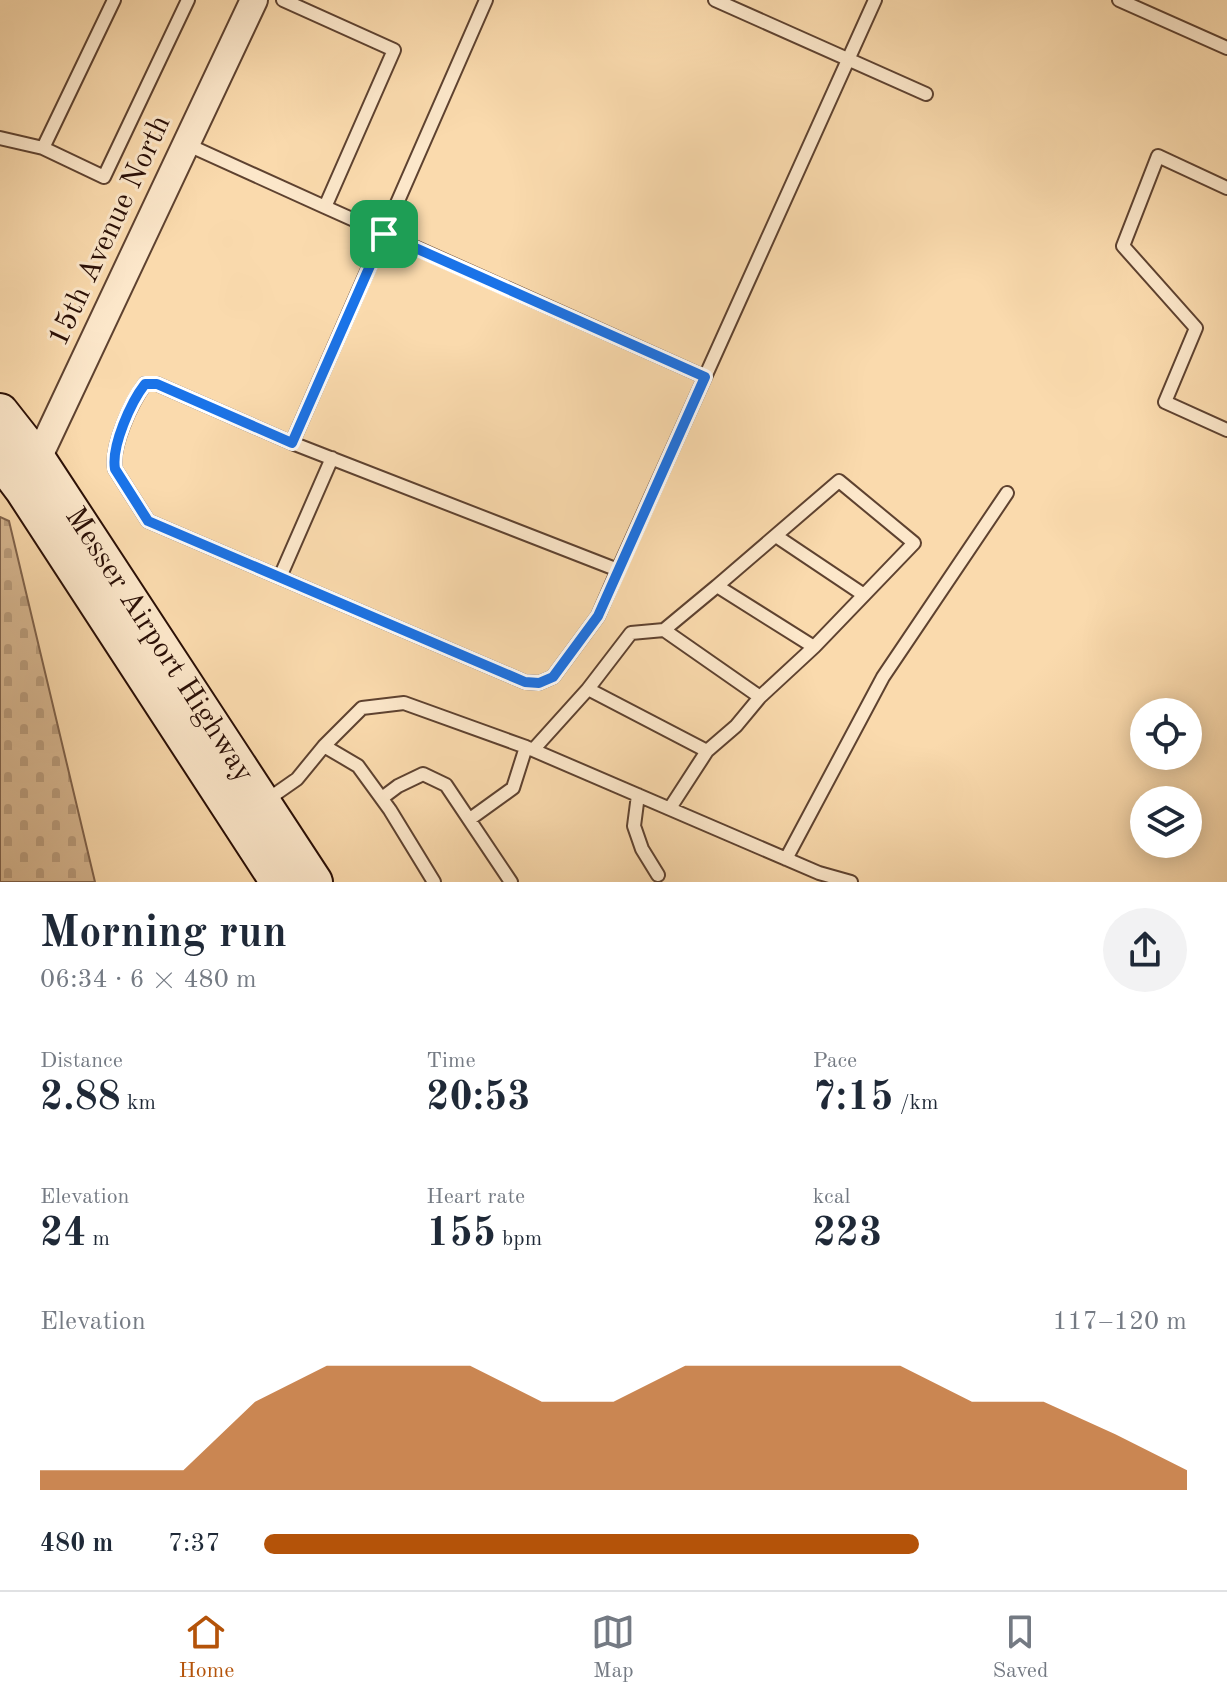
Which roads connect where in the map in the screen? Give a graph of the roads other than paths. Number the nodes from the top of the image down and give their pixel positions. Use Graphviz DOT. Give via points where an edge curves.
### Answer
graph roads {
  1 [pos="114,0"];
  2 [pos="188,0"];
  3 [pos="254,0"];
  4 [pos="283,0"];
  5 [pos="486,0"];
  6 [pos="715,0"];
  7 [pos="875,0"];
  8 [pos="1119,0"];
  9 [pos="1227,48"];
  10 [pos="848,60"];
  11 [pos="926,94"];
  12 [pos="0,138"];
  13 [pos="186,144"];
  14 [pos="43,148"];
  15 [pos="1227,188"];
  16 [pos="325,207"];
  17 [pos="384,234"];
  18 [pos="705,377"];
  19 [pos="0,412"];
  20 [pos="1227,430"];
  21 [pos="292,443"];
  22 [pos="332,458"];
  23 [pos="0,459"];
  24 [pos="30,474"];
  25 [pos="1007,493"];
  26 [pos="776,536"];
  27 [pos="618,570"];
  28 [pos="280,577"];
  29 [pos="717,586"];
  30 [pos="864,595"];
  31 [pos="664,630"];
  32 [pos="814,647"];
  33 [pos="588,689"];
  34 [pos="760,697"];
  35 [pos="324,746"];
  36 [pos="529,749"];
  37 [pos="707,751"];
  38 [pos="638,795"];
  39 [pos="382,798"];
  40 [pos="670,808"];
  41 [pos="250,811"];
  42 [pos="470,819"];
  43 [pos="786,859"];
  44 [pos="658,875"];
  45 [pos="820,878"];
  46 [pos="279,882"];
  47 [pos="314,882"];
  48 [pos="434,882"];
  49 [pos="511,882"];
  50 [pos="851,882"];
  1 -- 14 [label="lane"];
  2 -- 14 [label="lane" via="104,177"];
  3 -- 13 [label="street, 15th Avenue North"];
  4 -- 16 [label="lane" via="394,50"];
  5 -- 17 [label="lane"];
  6 -- 10 [label="lane"];
  7 -- 10 [label="lane"];
  8 -- 9 [label="lane"];
  10 -- 11 [label="lane"];
  10 -- 18 [label="lane"];
  12 -- 14 [label="lane"];
  13 -- 16 [label="lane"];
  13 -- 24 [label="street, 15th Avenue North"];
  15 -- 20 [label="lane" via="1158,156 1123,246 1196,328 1165,402"];
  16 -- 17 [label="lane"];
  17 -- 18 [label="lane"];
  17 -- 21 [label="lane"];
  18 -- 27 [label="lane"];
  19 -- 24 [label="main road, Messer Airport Highway"];
  21 -- 22 [label="lane"];
  21 -- 28 [label="lane" via="157,384 145,384 114,447 115,469 148,521"];
  22 -- 27 [label="lane"];
  22 -- 28 [label="lane"];
  23 -- 24 [label="main road, Messer Airport Highway"];
  24 -- 41 [label="main road, Messer Airport Highway"];
  25 -- 43 [label="lane" via="883,677"];
  26 -- 29 [label="lane"];
  26 -- 30 [label="lane"];
  26 -- 30 [label="lane" via="839,481 914,543"];
  27 -- 28 [label="lane" via="598,616 553,677 539,683 525,682"];
  29 -- 31 [label="lane"];
  29 -- 32 [label="lane"];
  30 -- 32 [label="lane"];
  31 -- 33 [label="lane" via="631,633"];
  31 -- 34 [label="lane"];
  32 -- 34 [label="lane"];
  33 -- 36 [label="lane"];
  33 -- 37 [label="lane"];
  34 -- 37 [label="lane"];
  35 -- 36 [label="lane" via="362,708 404,703"];
  35 -- 39 [label="lane" via="358,766"];
  35 -- 41 [label="lane" via="297,779"];
  36 -- 38 [label="lane"];
  36 -- 42 [label="lane" via="513,788"];
  37 -- 40 [label="lane"];
  38 -- 40 [label="lane"];
  38 -- 44 [label="lane" via="634,826"];
  39 -- 42 [label="lane" via="423,774 446,785"];
  39 -- 48 [label="lane"];
  40 -- 43 [label="lane"];
  41 -- 46 [label="main road, Messer Airport Highway"];
  41 -- 47 [label="main road, Messer Airport Highway"];
  42 -- 49 [label="lane"];
  43 -- 45 [label="lane"];
  45 -- 50 [label="lane"];
}
